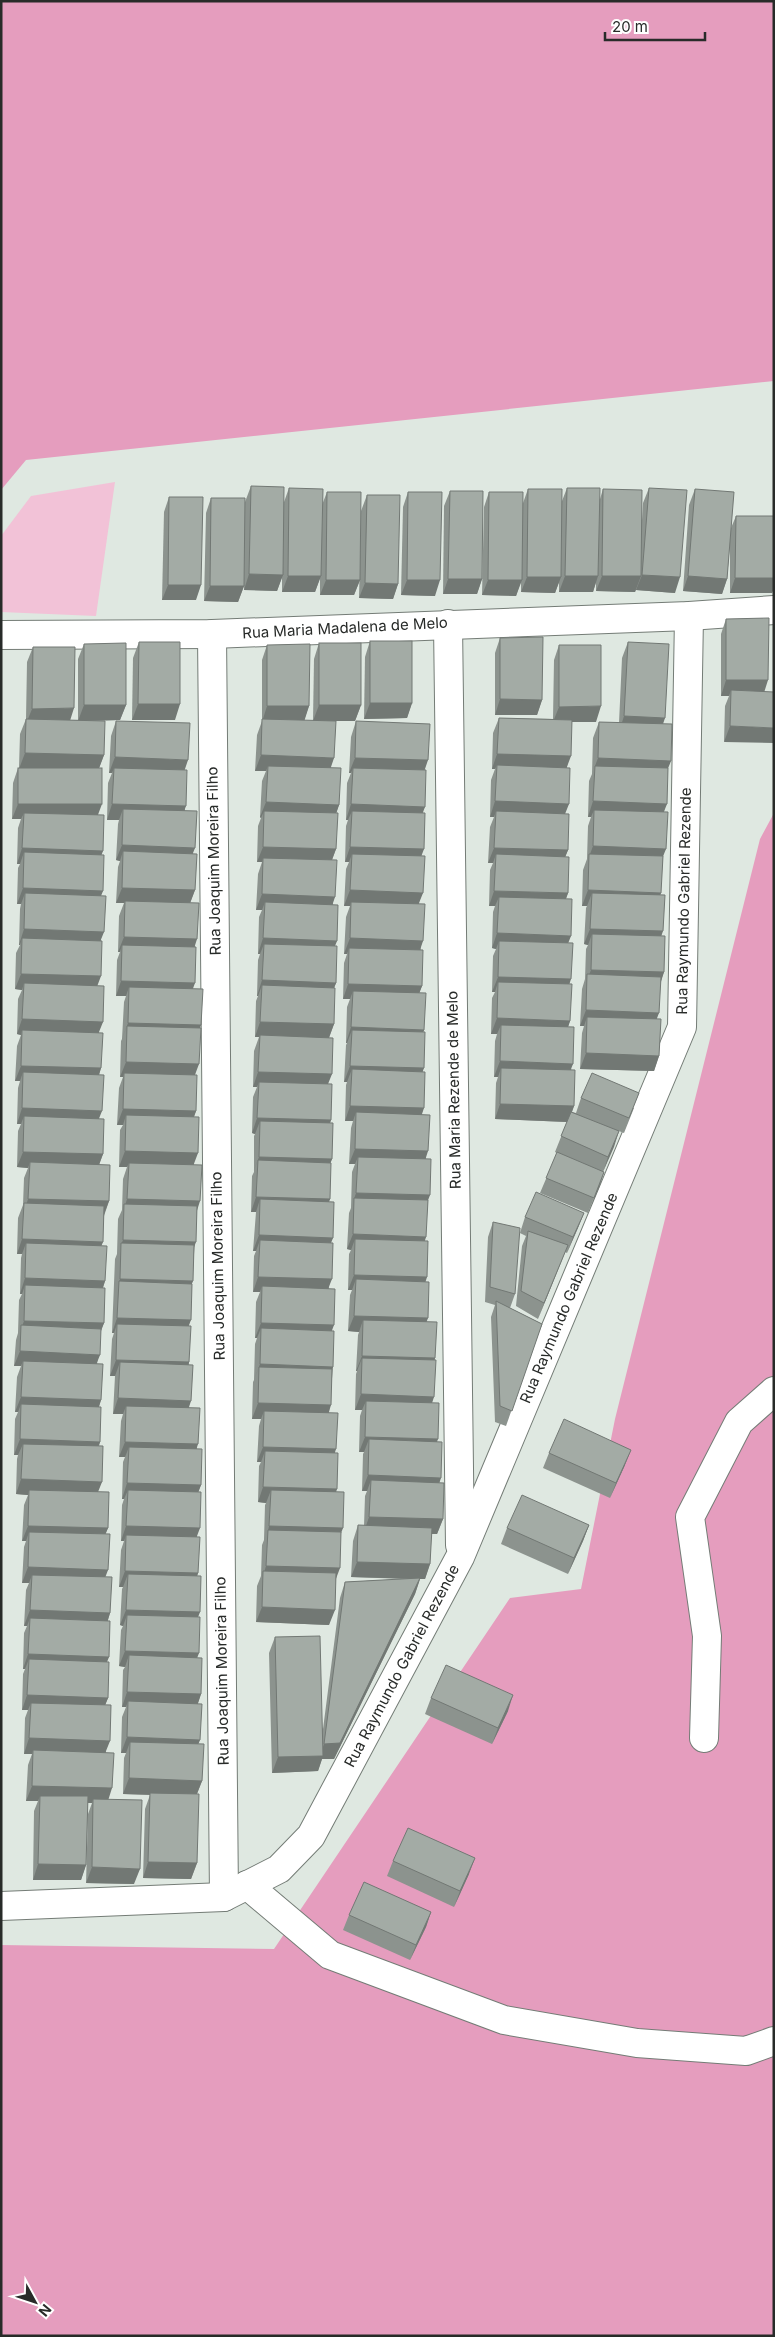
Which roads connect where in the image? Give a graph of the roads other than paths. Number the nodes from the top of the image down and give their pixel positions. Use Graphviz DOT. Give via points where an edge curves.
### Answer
graph roads {
  1 [pos="774,610"];
  2 [pos="689,616"];
  3 [pos="448,624"];
  4 [pos="212,634"];
  5 [pos="1,635"];
  6 [pos="774,1391"];
  7 [pos="460,1557"];
  8 [pos="704,1738"];
  9 [pos="235,1891"];
  10 [pos="1,1906"];
  11 [pos="774,2041"];
  1 -- 2 [label="street, Rua Maria Madalena de Melo"];
  2 -- 3 [label="street, Rua Maria Madalena de Melo"];
  2 -- 7 [label="street, Rua Raymundo Gabriel Rezende" via="682,1027"];
  3 -- 4 [label="street, Rua Maria Madalena de Melo"];
  3 -- 7 [label="street, Rua Maria Rezende de Melo"];
  4 -- 5 [label="street, Rua Maria Madalena de Melo"];
  4 -- 9 [label="street, Rua Joaquim Moreira Filho"];
  6 -- 8 [label="street" via="739,1422 690,1517 707,1636"];
  7 -- 9 [label="street, Rua Raymundo Gabriel Rezende" via="311,1836 280,1869"];
  9 -- 10 [label="street"];
  9 -- 11 [label="street" via="330,1955 504,2020 638,2044 746,2051"];
}
